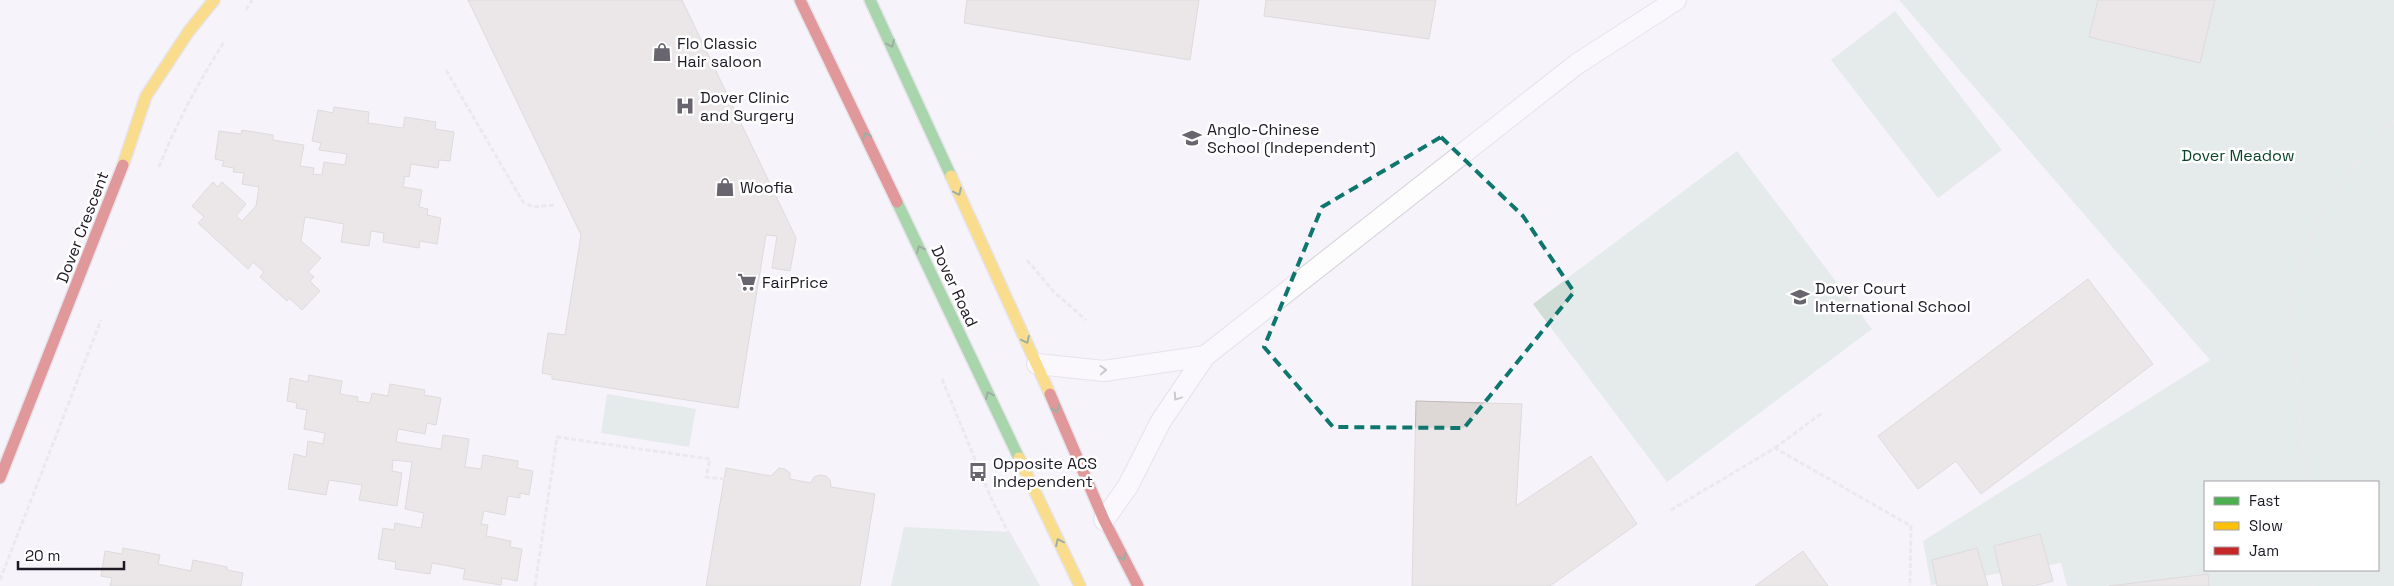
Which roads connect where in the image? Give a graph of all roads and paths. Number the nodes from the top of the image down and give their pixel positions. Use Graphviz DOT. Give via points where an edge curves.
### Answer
graph roads {
  1 [pos="214,0"];
  2 [pos="252,0"];
  3 [pos="800,0"];
  4 [pos="870,0"];
  5 [pos="1676,0"];
  6 [pos="242,16"];
  7 [pos="227,39"];
  8 [pos="446,70"];
  9 [pos="2394,120"];
  10 [pos="155,177"];
  11 [pos="555,206"];
  12 [pos="103,314"];
  13 [pos="1204,356"];
  14 [pos="1037,364"];
  15 [pos="1822,413"];
  16 [pos="1775,448"];
  17 [pos="0,478"];
  18 [pos="725,479"];
  19 [pos="2306,481"];
  20 [pos="1671,510"];
  21 [pos="1104,520"];
  22 [pos="2314,571"];
  23 [pos="0,580"];
  24 [pos="535,586"];
  25 [pos="1080,586"];
  26 [pos="1138,586"];
  27 [pos="1910,586"];
  28 [pos="2312,586"];
  1 -- 17 [label="street, Dover Crescent" via="146,96 113,195"];
  2 -- 6 [label="path"];
  25 -- 3 [label="street, Dover Road, one-way"];
  4 -- 14 [label="street, one-way"];
  5 -- 13 [label="lane" via="1577,64"];
  7 -- 10 [label="path" via="202,79"];
  8 -- 11 [label="path" via="523,202 533,207"];
  9 -- 19 [label="path" via="2380,132 2322,207 2290,296"];
  12 -- 23 [label="path"];
  14 -- 13 [label="lane, one-way" via="1104,371"];
  13 -- 21 [label="lane, one-way" via="1161,421 1128,486"];
  14 -- 21 [label="street, one-way"];
  15 -- 16 [label="path"];
  16 -- 20 [label="path"];
  16 -- 27 [label="path" via="1912,526"];
  18 -- 24 [label="path" via="706,477 710,459 558,437"];
  21 -- 26 [label="street, one-way"];
  22 -- 28 [label="path"];
}
